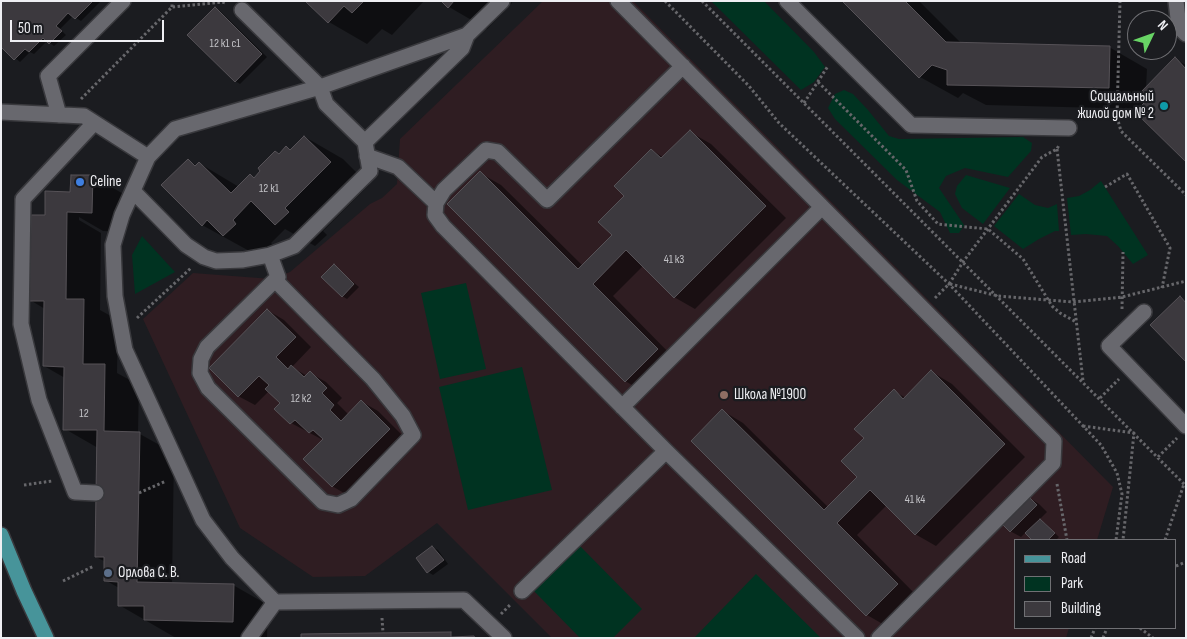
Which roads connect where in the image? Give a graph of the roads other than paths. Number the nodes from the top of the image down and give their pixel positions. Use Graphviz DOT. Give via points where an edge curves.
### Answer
graph roads {
  1 [pos="123,1"];
  2 [pos="502,1"];
  3 [pos="618,1"];
  4 [pos="787,1"];
  5 [pos="1176,1"];
  6 [pos="242,10"];
  7 [pos="467,34"];
  8 [pos="1186,34"];
  9 [pos="683,66"];
  10 [pos="320,87"];
  11 [pos="1,112"];
  12 [pos="58,115"];
  13 [pos="94,123"];
  14 [pos="1069,128"];
  15 [pos="366,149"];
  16 [pos="148,157"];
  17 [pos="133,191"];
  18 [pos="436,203"];
  19 [pos="822,207"];
  20 [pos="270,255"];
  21 [pos="275,280"];
  22 [pos="1144,312"];
  23 [pos="622,407"];
  24 [pos="1182,431"];
  25 [pos="666,452"];
  26 [pos="96,492"];
  27 [pos="1,535"];
  28 [pos="517,597"];
  29 [pos="275,602"];
  30 [pos="46,638"];
  31 [pos="249,638"];
  32 [pos="504,638"];
  33 [pos="857,638"];
  34 [pos="878,638"];
  1 -- 12 [label="lane" via="48,76"];
  2 -- 7 [label="lane"];
  3 -- 9 [label="lane"];
  4 -- 14 [label="lane" via="911,125"];
  5 -- 8 [label="lane" via="1179,27"];
  6 -- 10 [label="lane"];
  7 -- 10 [label="lane"];
  7 -- 15 [label="lane" via="462,48"];
  9 -- 18 [label="lane" via="547,200 498,152 486,150 444,190"];
  9 -- 19 [label="lane"];
  10 -- 15 [label="lane" via="326,104"];
  10 -- 16 [label="lane" via="175,129"];
  11 -- 12 [label="lane"];
  12 -- 13 [label="lane" via="84,116"];
  13 -- 16 [label="lane"];
  13 -- 26 [label="lane" via="23,199 21,324 39,400 76,492"];
  15 -- 18 [label="lane" via="398,168"];
  15 -- 20 [label="lane" via="370,171 294,246"];
  16 -- 17 [label="lane"];
  17 -- 20 [label="lane" via="186,245 204,257 216,261"];
  17 -- 29 [label="lane" via="112,246 115,296 125,350 203,520 232,558"];
  18 -- 23 [label="lane" via="435,215 443,226"];
  19 -- 23 [label="lane"];
  19 -- 34 [label="lane" via="1054,442 1053,464"];
  20 -- 21 [label="lane" via="278,277"];
  21 -- 21 [label="lane" via="207,347 201,359 200,373 208,388 323,502 338,505 352,499 413,435 403,416 373,378"];
  22 -- 24 [label="lane" via="1110,346"];
  23 -- 25 [label="lane"];
  25 -- 28 [label="lane"];
  25 -- 33 [label="lane"];
  27 -- 30 [label="main road"];
  29 -- 31 [label="lane"];
  29 -- 32 [label="lane" via="464,600"];
}
